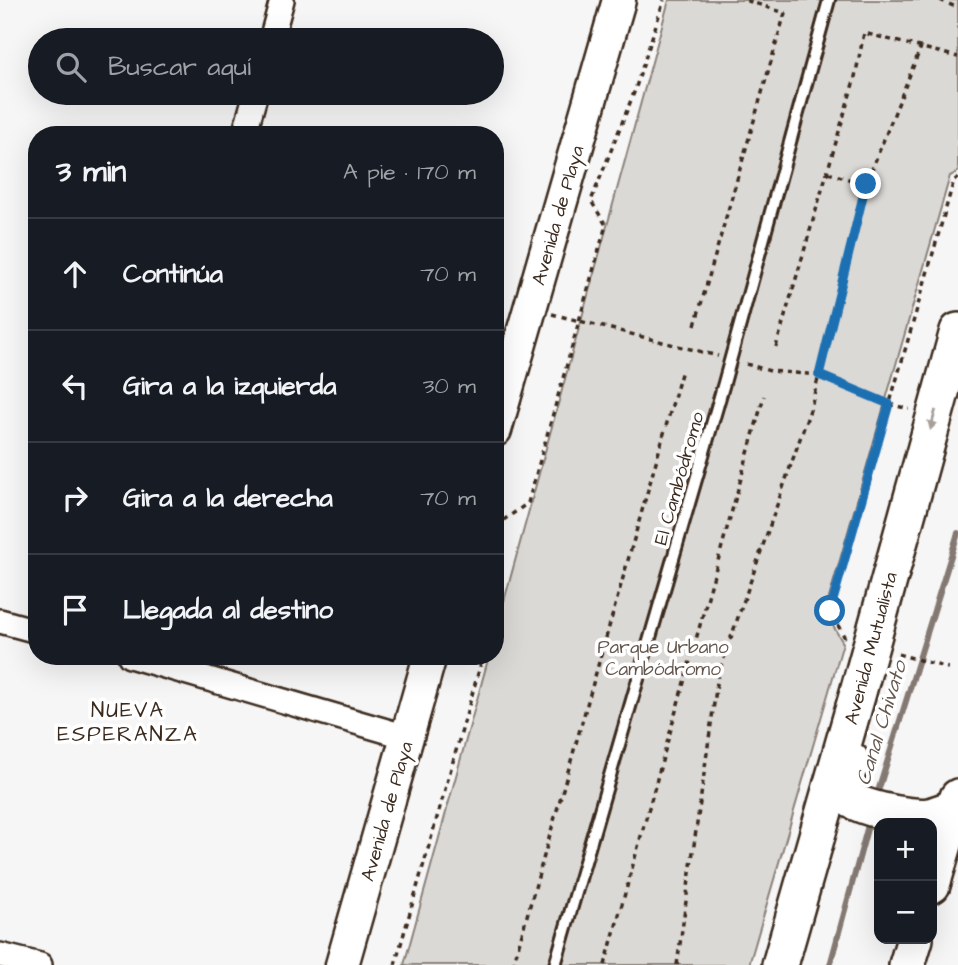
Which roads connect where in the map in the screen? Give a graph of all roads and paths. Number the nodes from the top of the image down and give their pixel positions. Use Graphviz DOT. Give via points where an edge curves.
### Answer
graph roads {
  1 [pos="282,0"];
  2 [pos="619,0"];
  3 [pos="664,0"];
  4 [pos="745,0"];
  5 [pos="829,0"];
  6 [pos="940,0"];
  7 [pos="958,8"];
  8 [pos="274,28"];
  9 [pos="922,47"];
  10 [pos="958,57"];
  11 [pos="253,105"];
  12 [pos="247,126"];
  13 [pos="827,173"];
  14 [pos="958,178"];
  15 [pos="866,184"];
  16 [pos="530,309"];
  17 [pos="580,322"];
  18 [pos="695,326"];
  19 [pos="958,331"];
  20 [pos="776,347"];
  21 [pos="730,359"];
  22 [pos="682,370"];
  23 [pos="819,375"];
  24 [pos="764,396"];
  25 [pos="504,399"];
  26 [pos="889,404"];
  27 [pos="934,416"];
  28 [pos="504,520"];
  29 [pos="0,621"];
  30 [pos="28,629"];
  31 [pos="848,642"];
  32 [pos="898,654"];
  33 [pos="161,665"];
  34 [pos="427,665"];
  35 [pos="480,665"];
  36 [pos="689,667"];
  37 [pos="948,668"];
  38 [pos="718,675"];
  39 [pos="857,696"];
  40 [pos="407,737"];
  41 [pos="957,802"];
  42 [pos="848,808"];
  43 [pos="881,818"];
  44 [pos="908,818"];
  45 [pos="937,861"];
  46 [pos="913,944"];
  47 [pos="783,954"];
  48 [pos="3,959"];
  49 [pos="40,965"];
  50 [pos="342,965"];
  51 [pos="395,965"];
  52 [pos="513,965"];
  53 [pos="555,965"];
  54 [pos="605,965"];
  55 [pos="677,965"];
  56 [pos="907,965"];
  1 -- 8 [label="street"];
  2 -- 16 [label="main road, Avenida de Playa"];
  3 -- 17 [label="path" via="592,201 606,225"];
  4 -- 18 [label="path" via="785,13"];
  5 -- 21 [label="lane, El Cambódromo"];
  6 -- 7 [label="path"];
  9 -- 10 [label="path"];
  9 -- 13 [label="path" via="864,33"];
  9 -- 15 [label="path"];
  11 -- 12 [label="street"];
  13 -- 15 [label="path"];
  13 -- 20 [label="path"];
  14 -- 26 [label="path"];
  15 -- 23 [label="path"];
  16 -- 17 [label="path"];
  16 -- 25 [label="main road, Avenida de Playa"];
  17 -- 21 [label="path"];
  17 -- 28 [label="path" via="528,503"];
  19 -- 27 [label="main road, Avenida Mutualista"];
  21 -- 23 [label="path" via="770,371"];
  21 -- 53 [label="lane, El Cambódromo"];
  22 -- 52 [label="path"];
  23 -- 26 [label="path"];
  23 -- 38 [label="path"];
  24 -- 36 [label="path"];
  26 -- 27 [label="path"];
  26 -- 31 [label="path" via="830,611"];
  27 -- 39 [label="main road, Avenida Mutualista, one-way"];
  29 -- 30 [label="street"];
  32 -- 37 [label="path"];
  33 -- 40 [label="street"];
  34 -- 40 [label="main road, Avenida de Playa"];
  35 -- 51 [label="path"];
  36 -- 38 [label="path"];
  36 -- 54 [label="path"];
  38 -- 55 [label="path"];
  39 -- 42 [label="main road" via="863,715 842,792"];
  39 -- 47 [label="main road, Avenida Mutualista"];
  40 -- 50 [label="main road, Avenida de Playa"];
  41 -- 44 [label="main road" via="928,816"];
  41 -- 45 [label="main road"];
  42 -- 43 [label="main road"];
  42 -- 47 [label="main road" via="831,826 807,910"];
  46 -- 56 [label="main road"];
  48 -- 49 [label="street"];
}
